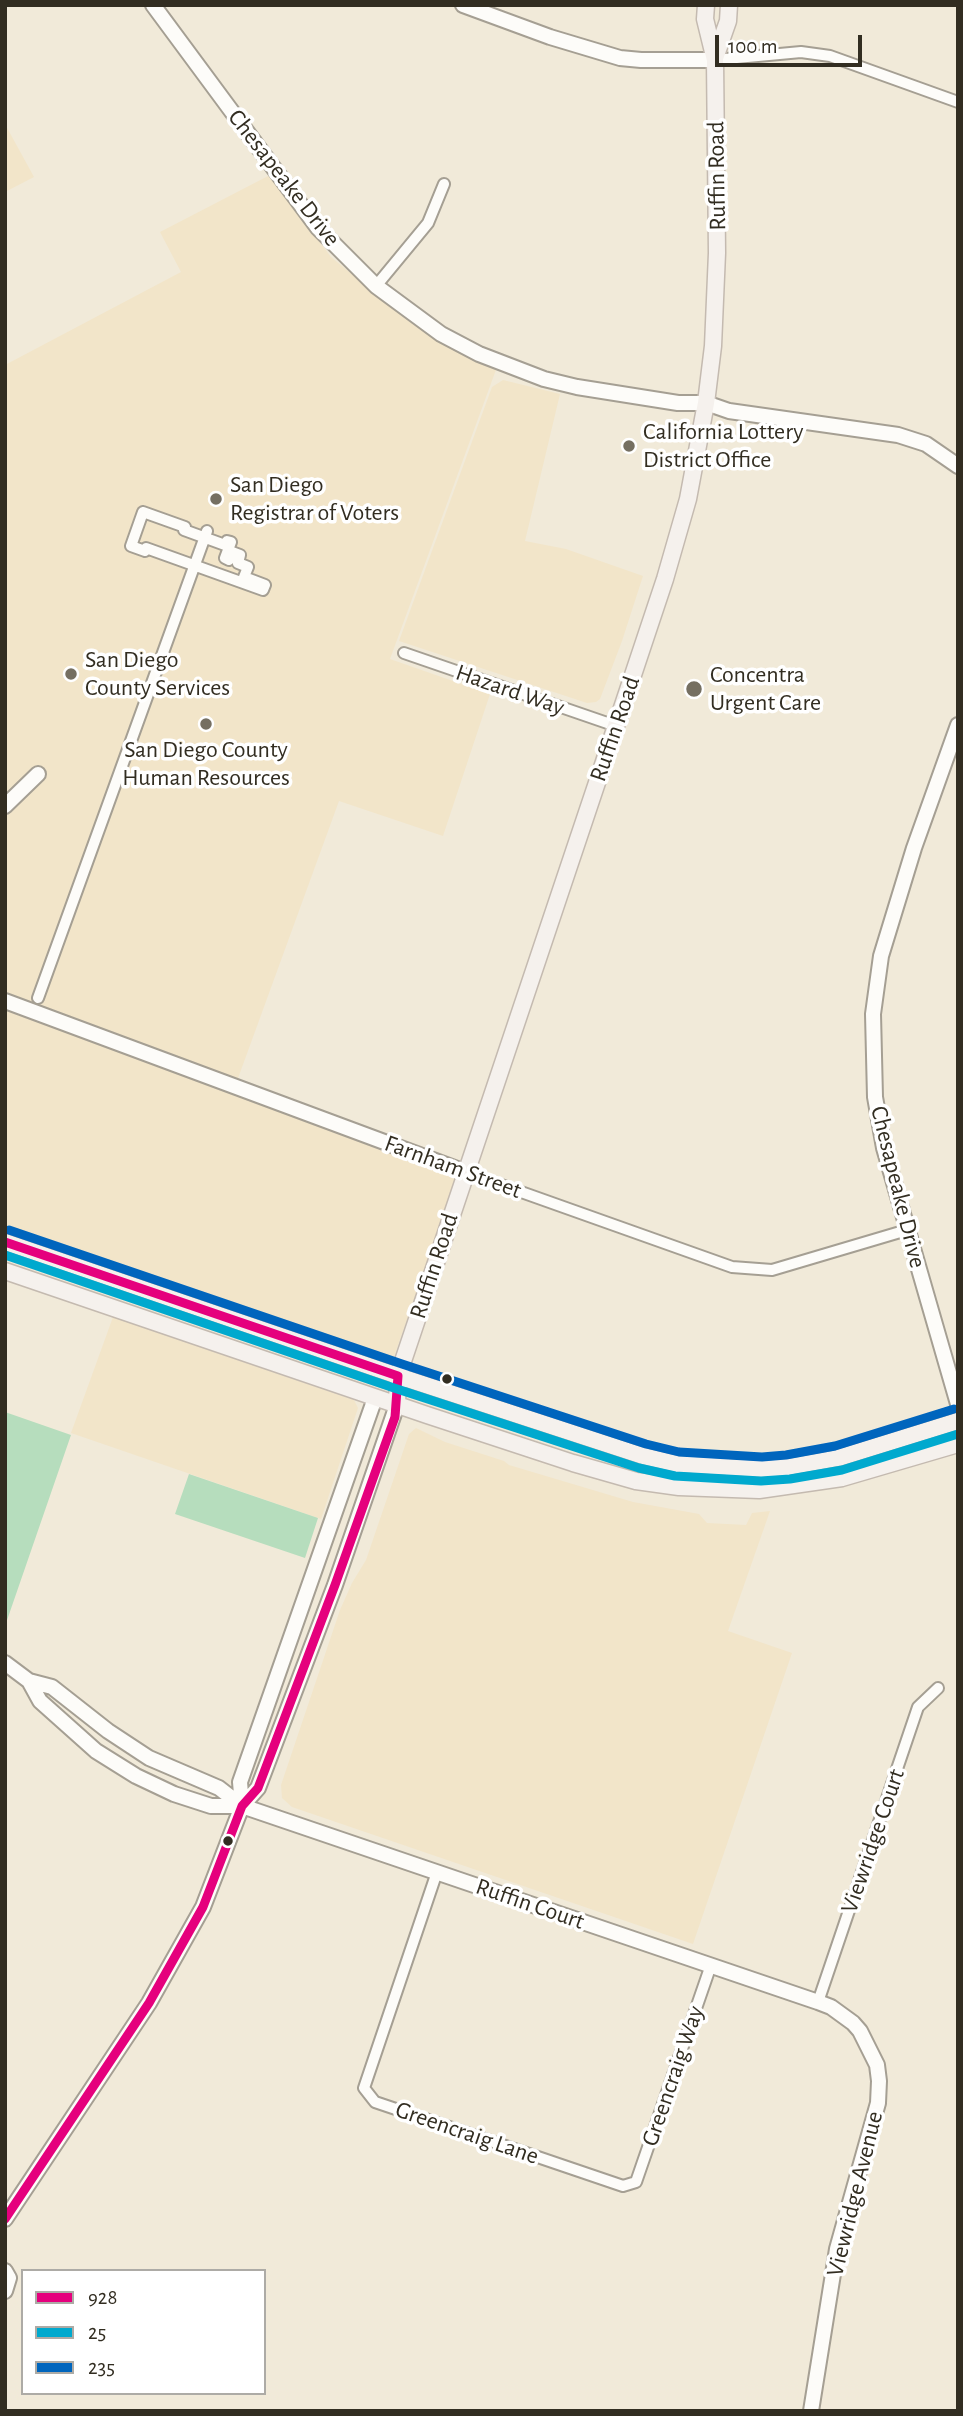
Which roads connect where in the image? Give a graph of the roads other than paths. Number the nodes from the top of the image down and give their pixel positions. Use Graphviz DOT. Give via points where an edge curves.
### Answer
graph roads {
  1 [pos="153,5"];
  2 [pos="463,5"];
  3 [pos="706,5"];
  4 [pos="729,5"];
  5 [pos="715,60"];
  6 [pos="958,102"];
  7 [pos="444,184"];
  8 [pos="376,286"];
  9 [pos="706,403"];
  10 [pos="957,463"];
  11 [pos="206,534"];
  12 [pos="195,565"];
  13 [pos="404,653"];
  14 [pos="958,725"];
  15 [pos="616,726"];
  16 [pos="38,774"];
  17 [pos="5,806"];
  18 [pos="38,998"];
  19 [pos="5,1001"];
  20 [pos="465,1172"];
  21 [pos="907,1230"];
  22 [pos="5,1241"];
  23 [pos="5,1271"];
  24 [pos="398,1376"];
  25 [pos="375,1398"];
  26 [pos="958,1404"];
  27 [pos="397,1405"];
  28 [pos="958,1421"];
  29 [pos="958,1444"];
  30 [pos="5,1662"];
  31 [pos="29,1681"];
  32 [pos="939,1688"];
  33 [pos="242,1806"];
  34 [pos="437,1872"];
  35 [pos="711,1965"];
  36 [pos="818,2002"];
  37 [pos="632,2183"];
  38 [pos="5,2219"];
  39 [pos="5,2271"];
  40 [pos="5,2291"];
  41 [pos="811,2411"];
  1 -- 8 [label="street, Chesapeake Drive" via="318,228"];
  2 -- 5 [label="street" via="620,58"];
  3 -- 5 [label="main road"];
  4 -- 5 [label="main road"];
  5 -- 6 [label="street" via="801,52 830,56"];
  5 -- 9 [label="main road, Ruffin Road" via="718,253"];
  7 -- 8 [label="street" via="428,223"];
  8 -- 9 [label="street, Chesapeake Drive" via="441,334 544,379 678,403"];
  9 -- 10 [label="street, Chesapeake Drive" via="729,411 898,435 926,444"];
  9 -- 15 [label="main road, Ruffin Road" via="688,499"];
  11 -- 12 [label="street"];
  11 -- 12 [label="street" via="143,512 131,546"];
  11 -- 12 [label="street" via="225,545 231,542 225,558 232,552 240,555 238,563 248,567 244,577 265,585 263,590"];
  12 -- 18 [label="street"];
  13 -- 15 [label="street, Hazard Way"];
  14 -- 21 [label="street, Chesapeake Drive" via="900,893 875,985 875,1097"];
  15 -- 20 [label="main road, Ruffin Road"];
  16 -- 17 [label="street"];
  19 -- 20 [label="street, Farnham Street"];
  20 -- 21 [label="street, Farnham Street" via="732,1267 772,1270"];
  20 -- 24 [label="main road, Ruffin Road"];
  21 -- 26 [label="street, Chesapeake Drive"];
  22 -- 24 [label="main road"];
  23 -- 25 [label="main road"];
  24 -- 25 [label="main road, Ruffin Road"];
  24 -- 27 [label="main road, Ruffin Road"];
  24 -- 28 [label="main road" via="643,1456 707,1468 762,1469 838,1458"];
  25 -- 27 [label="main road"];
  25 -- 33 [label="street, Ruffin Road" via="240,1782"];
  27 -- 29 [label="main road" via="573,1463 636,1481 679,1487 789,1487 842,1478"];
  27 -- 33 [label="street, Ruffin Road" via="258,1788"];
  30 -- 31 [label="street"];
  31 -- 33 [label="street" via="52,1687 149,1758 219,1788"];
  31 -- 33 [label="street" via="40,1701 66,1726 136,1776 211,1806"];
  32 -- 36 [label="street, Viewridge Court" via="918,1707"];
  33 -- 34 [label="street, Ruffin Court"];
  33 -- 38 [label="street, Ruffin Road" via="203,1907 183,1945"];
  34 -- 35 [label="street, Ruffin Court"];
  34 -- 37 [label="street, Greencraig Lane" via="364,2088 375,2102 623,2186"];
  35 -- 36 [label="street, Ruffin Court"];
  35 -- 37 [label="street, Greencraig Way"];
  36 -- 41 [label="street, Viewridge Avenue" via="860,2031 877,2065 879,2081 878,2103 837,2249"];
  39 -- 40 [label="street" via="9,2278"];
}
